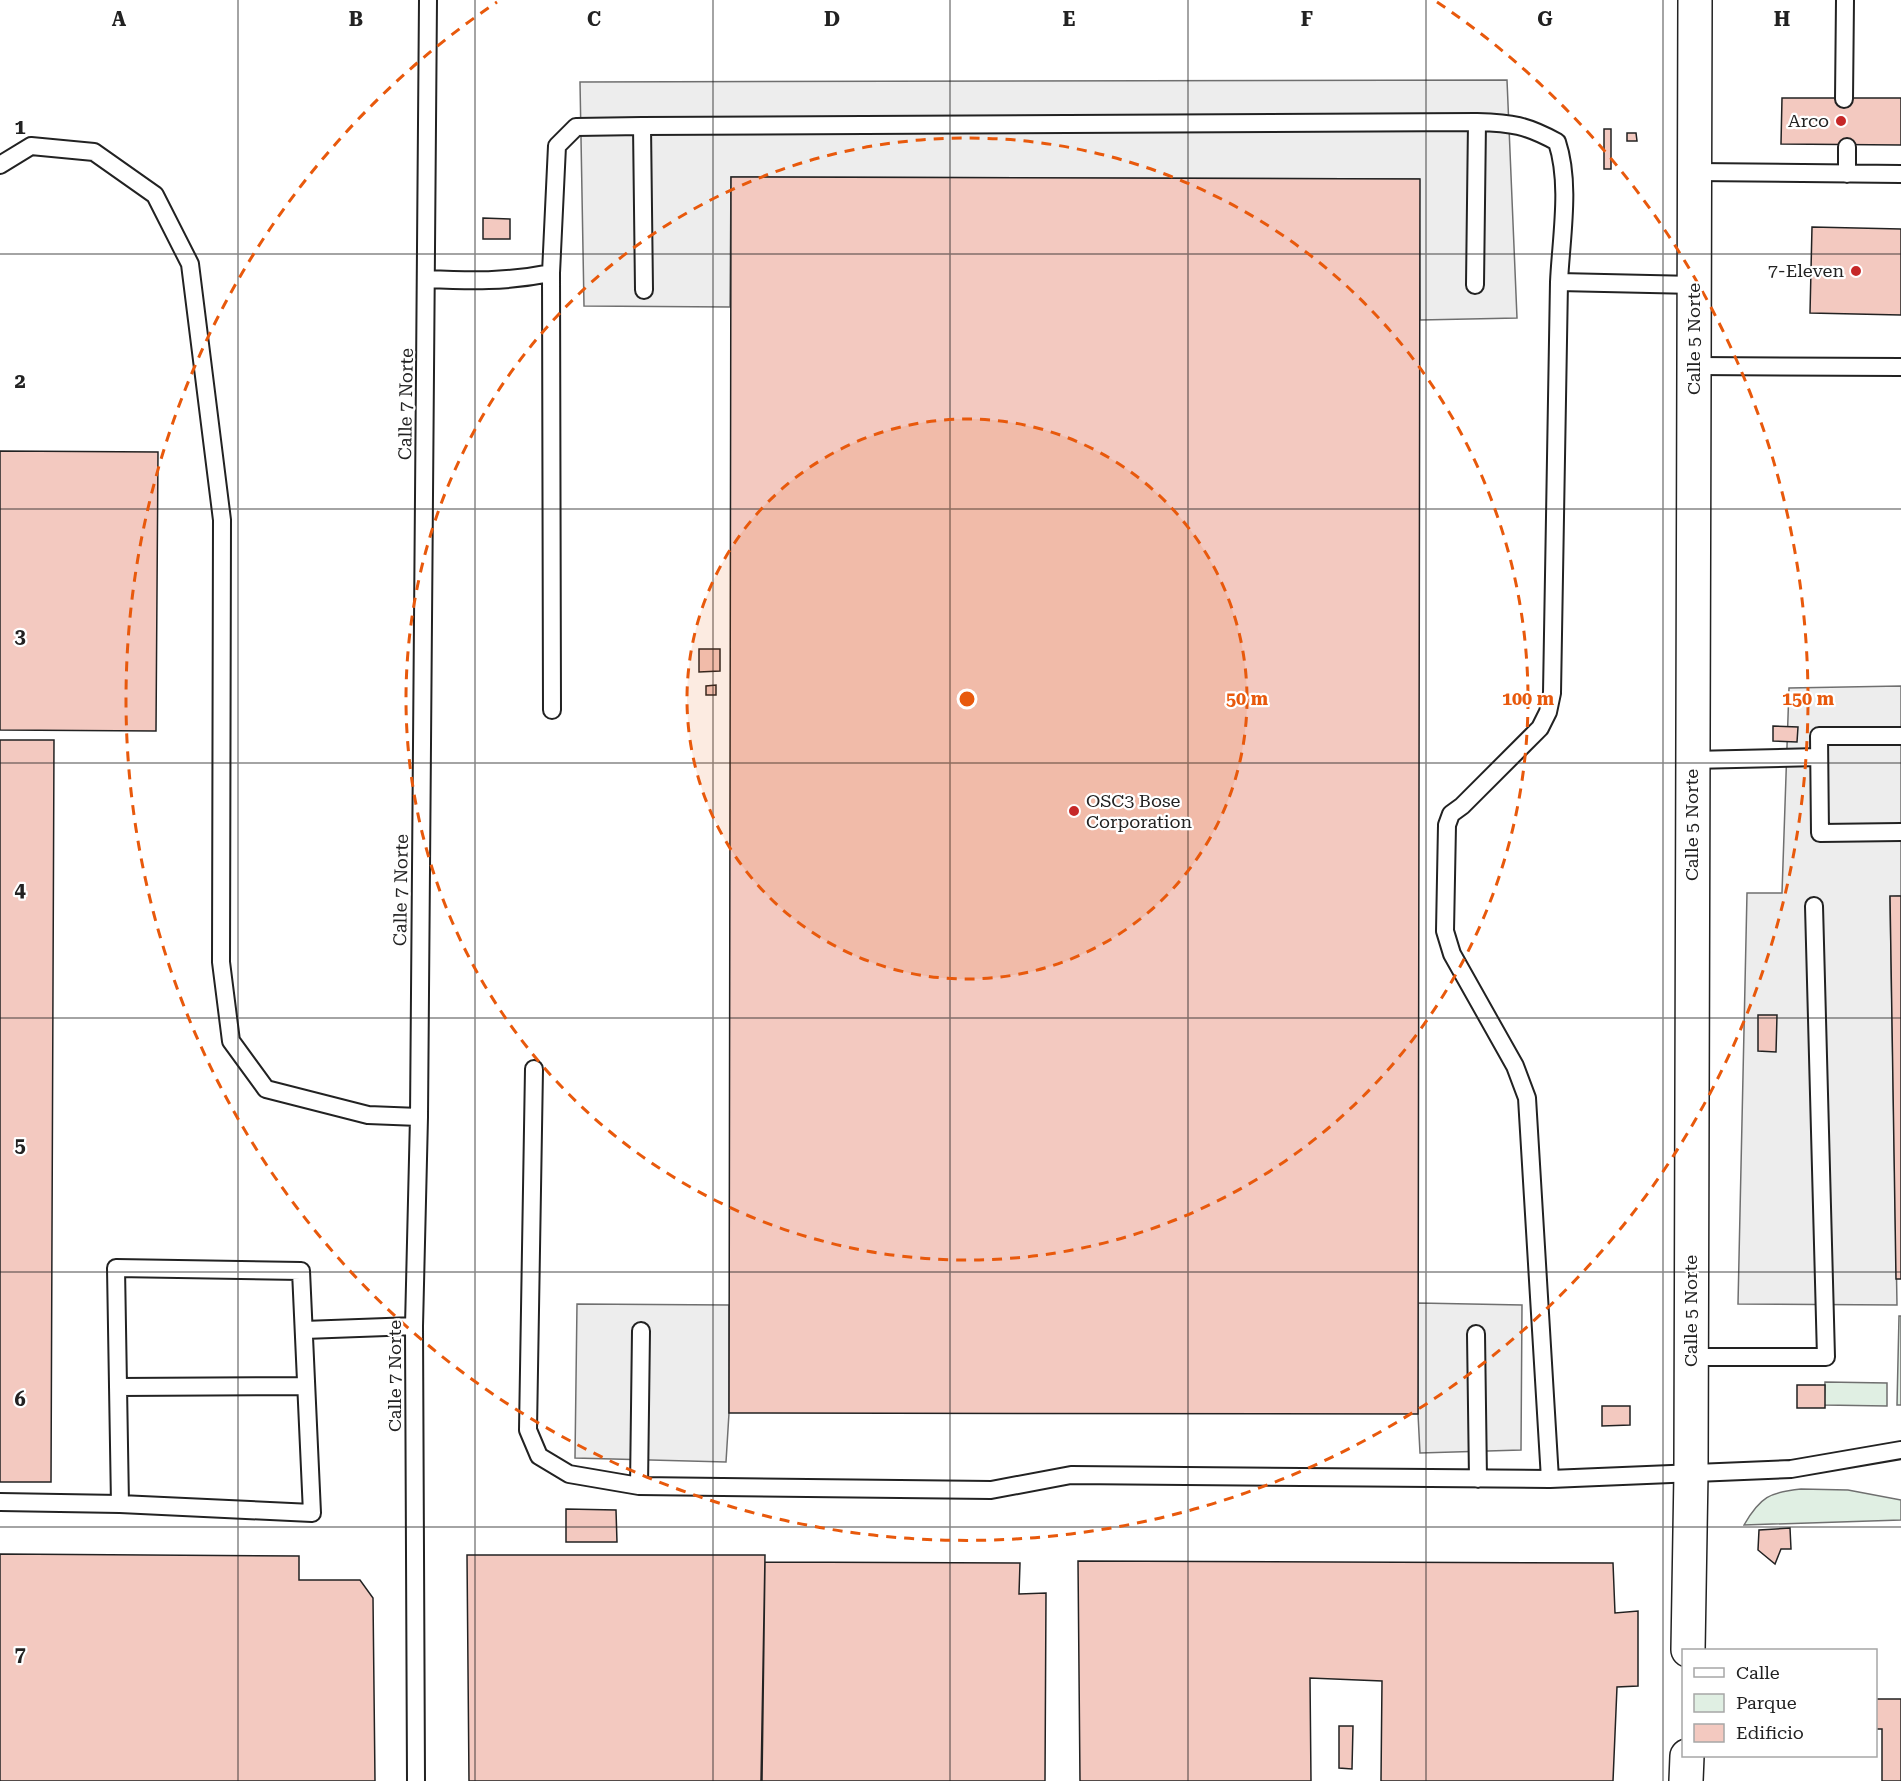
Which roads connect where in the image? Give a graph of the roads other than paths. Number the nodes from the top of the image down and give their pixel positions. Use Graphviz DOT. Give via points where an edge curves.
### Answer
graph roads {
  1 [pos="428,0"];
  2 [pos="1695,0"];
  3 [pos="1845,0"];
  4 [pos="1844,99"];
  5 [pos="1477,122"];
  6 [pos="642,126"];
  7 [pos="1847,147"];
  8 [pos="0,165"];
  9 [pos="1695,172"];
  10 [pos="1847,174"];
  11 [pos="1901,174"];
  12 [pos="550,273"];
  13 [pos="426,279"];
  14 [pos="1559,282"];
  15 [pos="1475,285"];
  16 [pos="1695,285"];
  17 [pos="644,290"];
  18 [pos="1695,366"];
  19 [pos="1901,367"];
  20 [pos="552,710"];
  21 [pos="1901,736"];
  22 [pos="1819,757"];
  23 [pos="1692,760"];
  24 [pos="1901,832"];
  25 [pos="1814,906"];
  26 [pos="534,1069"];
  27 [pos="419,1118"];
  28 [pos="414,1326"];
  29 [pos="304,1330"];
  30 [pos="641,1331"];
  31 [pos="1476,1334"];
  32 [pos="1691,1357"];
  33 [pos="306,1386"];
  34 [pos="118,1387"];
  35 [pos="1901,1450"];
  36 [pos="1691,1473"];
  37 [pos="1478,1479"];
  38 [pos="1550,1479"];
  39 [pos="639,1486"];
  40 [pos="0,1502"];
  41 [pos="120,1504"];
  42 [pos="1688,1649"];
  43 [pos="1687,1757"];
  44 [pos="416,1781"];
  45 [pos="1686,1781"];
  1 -- 13 [label="lane, Calle 7 Norte"];
  2 -- 9 [label="street, Calle 5 Norte"];
  3 -- 4 [label="lane"];
  5 -- 6 [label="lane"];
  5 -- 14 [label="lane" via="1515,124 1557,142 1564,178"];
  5 -- 15 [label="lane"];
  6 -- 12 [label="lane" via="576,128 557,146"];
  6 -- 17 [label="lane"];
  7 -- 10 [label="lane"];
  8 -- 27 [label="lane" via="31,146 94,152 155,195 190,264 222,520 221,962 231,1041 266,1089 368,1115"];
  9 -- 10 [label="lane"];
  9 -- 16 [label="street, Calle 5 Norte"];
  10 -- 11 [label="lane"];
  12 -- 13 [label="lane" via="480,282"];
  12 -- 20 [label="lane"];
  13 -- 27 [label="lane, Calle 7 Norte"];
  14 -- 16 [label="lane"];
  14 -- 38 [label="lane" via="1552,693 1540,728 1450,814 1445,932 1452,954 1515,1066 1527,1098"];
  16 -- 18 [label="street, Calle 5 Norte"];
  18 -- 19 [label="lane"];
  18 -- 23 [label="street, Calle 5 Norte"];
  21 -- 22 [label="lane" via="1819,736"];
  22 -- 23 [label="lane"];
  22 -- 24 [label="lane" via="1820,833"];
  23 -- 32 [label="street, Calle 5 Norte"];
  25 -- 32 [label="lane" via="1826,1357"];
  26 -- 39 [label="lane" via="528,1430 539,1456 569,1474"];
  27 -- 28 [label="lane, Calle 7 Norte"];
  28 -- 29 [label="lane"];
  28 -- 44 [label="lane, Calle 7 Norte"];
  29 -- 33 [label="lane"];
  29 -- 34 [label="lane" via="300,1271 116,1268"];
  30 -- 39 [label="lane"];
  31 -- 37 [label="lane"];
  32 -- 36 [label="street, Calle 5 Norte"];
  33 -- 34 [label="lane"];
  33 -- 41 [label="lane" via="312,1513"];
  34 -- 41 [label="lane"];
  35 -- 36 [label="lane" via="1791,1468"];
  36 -- 38 [label="lane"];
  36 -- 42 [label="street, Calle 5 Norte"];
  37 -- 38 [label="lane"];
  37 -- 39 [label="lane" via="1071,1475 991,1490"];
  40 -- 41 [label="lane"];
  43 -- 45 [label="street"];
}
